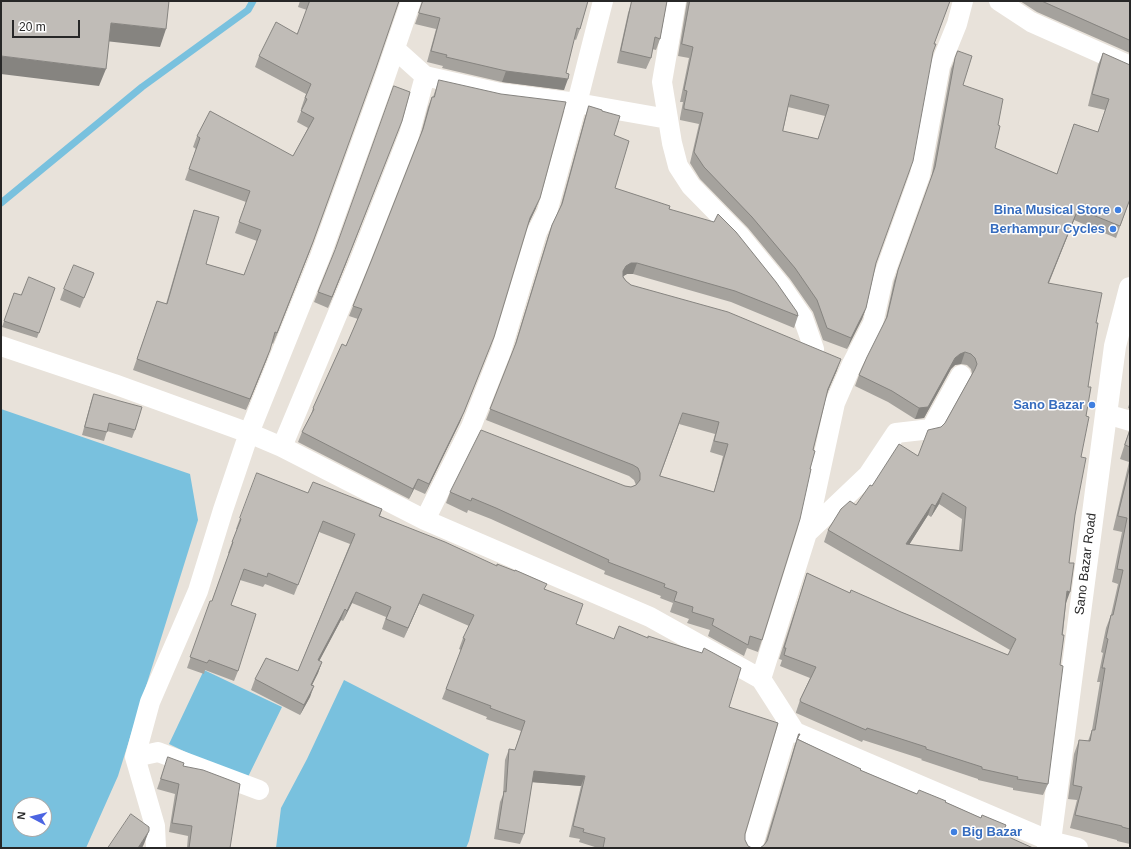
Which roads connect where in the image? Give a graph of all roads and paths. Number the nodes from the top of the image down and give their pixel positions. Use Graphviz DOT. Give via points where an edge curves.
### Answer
graph roads {
  1 [pos="411,1"];
  2 [pos="603,1"];
  3 [pos="676,1"];
  4 [pos="963,1"];
  5 [pos="999,1"];
  6 [pos="395,49"];
  7 [pos="1130,66"];
  8 [pos="425,76"];
  9 [pos="577,103"];
  10 [pos="668,119"];
  11 [pos="1130,288"];
  12 [pos="792,340"];
  13 [pos="1,346"];
  14 [pos="814,349"];
  15 [pos="852,364"];
  16 [pos="961,375"];
  17 [pos="1106,414"];
  18 [pos="1130,420"];
  19 [pos="249,433"];
  20 [pos="282,447"];
  21 [pos="425,520"];
  22 [pos="807,533"];
  23 [pos="761,679"];
  24 [pos="789,723"];
  25 [pos="136,757"];
  26 [pos="259,790"];
  27 [pos="1049,844"];
  28 [pos="156,848"];
  29 [pos="752,848"];
  30 [pos="1078,848"];
  1 -- 6 [label="street"];
  2 -- 9 [label="street"];
  3 -- 10 [label="street" via="662,82"];
  4 -- 15 [label="street" via="957,24 940,66 920,175 883,278 873,323"];
  5 -- 7 [label="street" via="1030,22"];
  6 -- 8 [label="street"];
  6 -- 19 [label="street" via="320,257"];
  8 -- 9 [label="street" via="500,94"];
  8 -- 20 [label="street" via="409,135"];
  9 -- 10 [label="street"];
  9 -- 21 [label="street" via="547,212 537,232 478,430"];
  10 -- 14 [label="street" via="678,166 691,186 740,236 781,286 804,318"];
  11 -- 17 [label="street, Sano Bazar Road" via="1115,346"];
  12 -- 14 [label="street"];
  13 -- 19 [label="street"];
  14 -- 15 [label="street"];
  15 -- 22 [label="street" via="835,403"];
  16 -- 22 [label="street" via="931,429 896,433 868,475"];
  17 -- 18 [label="street"];
  17 -- 27 [label="street, Sano Bazar Road"];
  19 -- 20 [label="street"];
  19 -- 25 [label="street" via="198,591 150,702"];
  20 -- 21 [label="street"];
  21 -- 23 [label="street" via="650,617"];
  22 -- 23 [label="street"];
  23 -- 24 [label="street"];
  24 -- 27 [label="street" via="795,732"];
  24 -- 29 [label="street"];
  25 -- 26 [label="street" via="158,752"];
  25 -- 28 [label="street" via="155,826"];
  27 -- 30 [label="street"];
}
